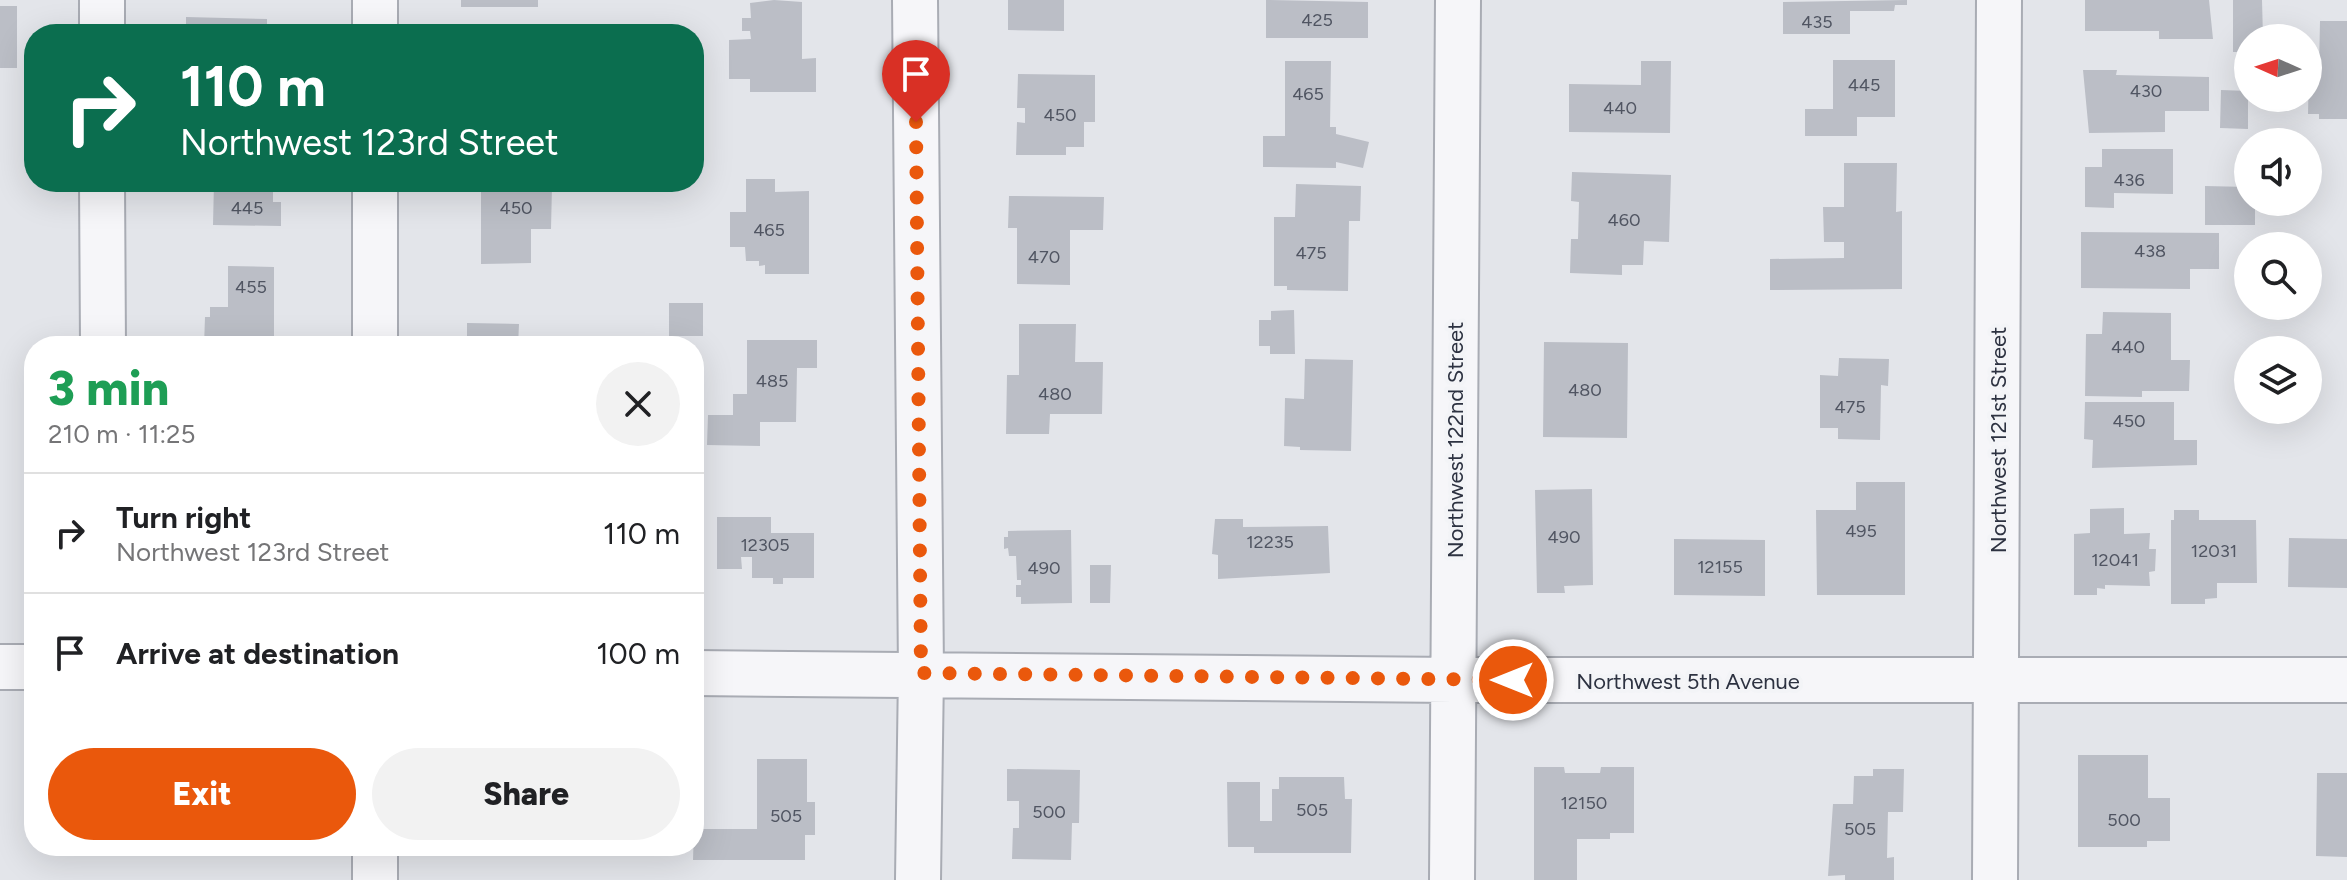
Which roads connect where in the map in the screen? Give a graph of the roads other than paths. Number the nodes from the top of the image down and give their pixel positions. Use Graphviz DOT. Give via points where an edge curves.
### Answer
graph roads {
  1 [pos="102,0"];
  2 [pos="375,0"];
  3 [pos="915,0"];
  4 [pos="1458,0"];
  5 [pos="1999,0"];
  6 [pos="102,24"];
  7 [pos="375,24"];
  8 [pos="102,192"];
  9 [pos="375,192"];
  10 [pos="103,336"];
  11 [pos="375,336"];
  12 [pos="0,667"];
  13 [pos="24,667"];
  14 [pos="704,673"];
  15 [pos="921,673"];
  16 [pos="1453,680"];
  17 [pos="2347,680"];
  18 [pos="1997,681"];
  19 [pos="375,856"];
  20 [pos="375,880"];
  21 [pos="918,880"];
  22 [pos="1452,880"];
  23 [pos="1995,880"];
  1 -- 6 [label="street"];
  2 -- 7 [label="street"];
  3 -- 15 [label="street"];
  4 -- 16 [label="street, Northwest 122nd Street"];
  5 -- 18 [label="street, Northwest 121st Street"];
  8 -- 10 [label="street"];
  9 -- 11 [label="street"];
  12 -- 13 [label="street"];
  14 -- 15 [label="street, Northwest 5th Avenue"];
  15 -- 16 [label="street, Northwest 5th Avenue"];
  15 -- 21 [label="street"];
  16 -- 18 [label="street, Northwest 5th Avenue"];
  16 -- 22 [label="street, Northwest 122nd Street"];
  17 -- 18 [label="street, Northwest 5th Avenue"];
  18 -- 23 [label="street, Northwest 121st Street"];
  19 -- 20 [label="street"];
}
